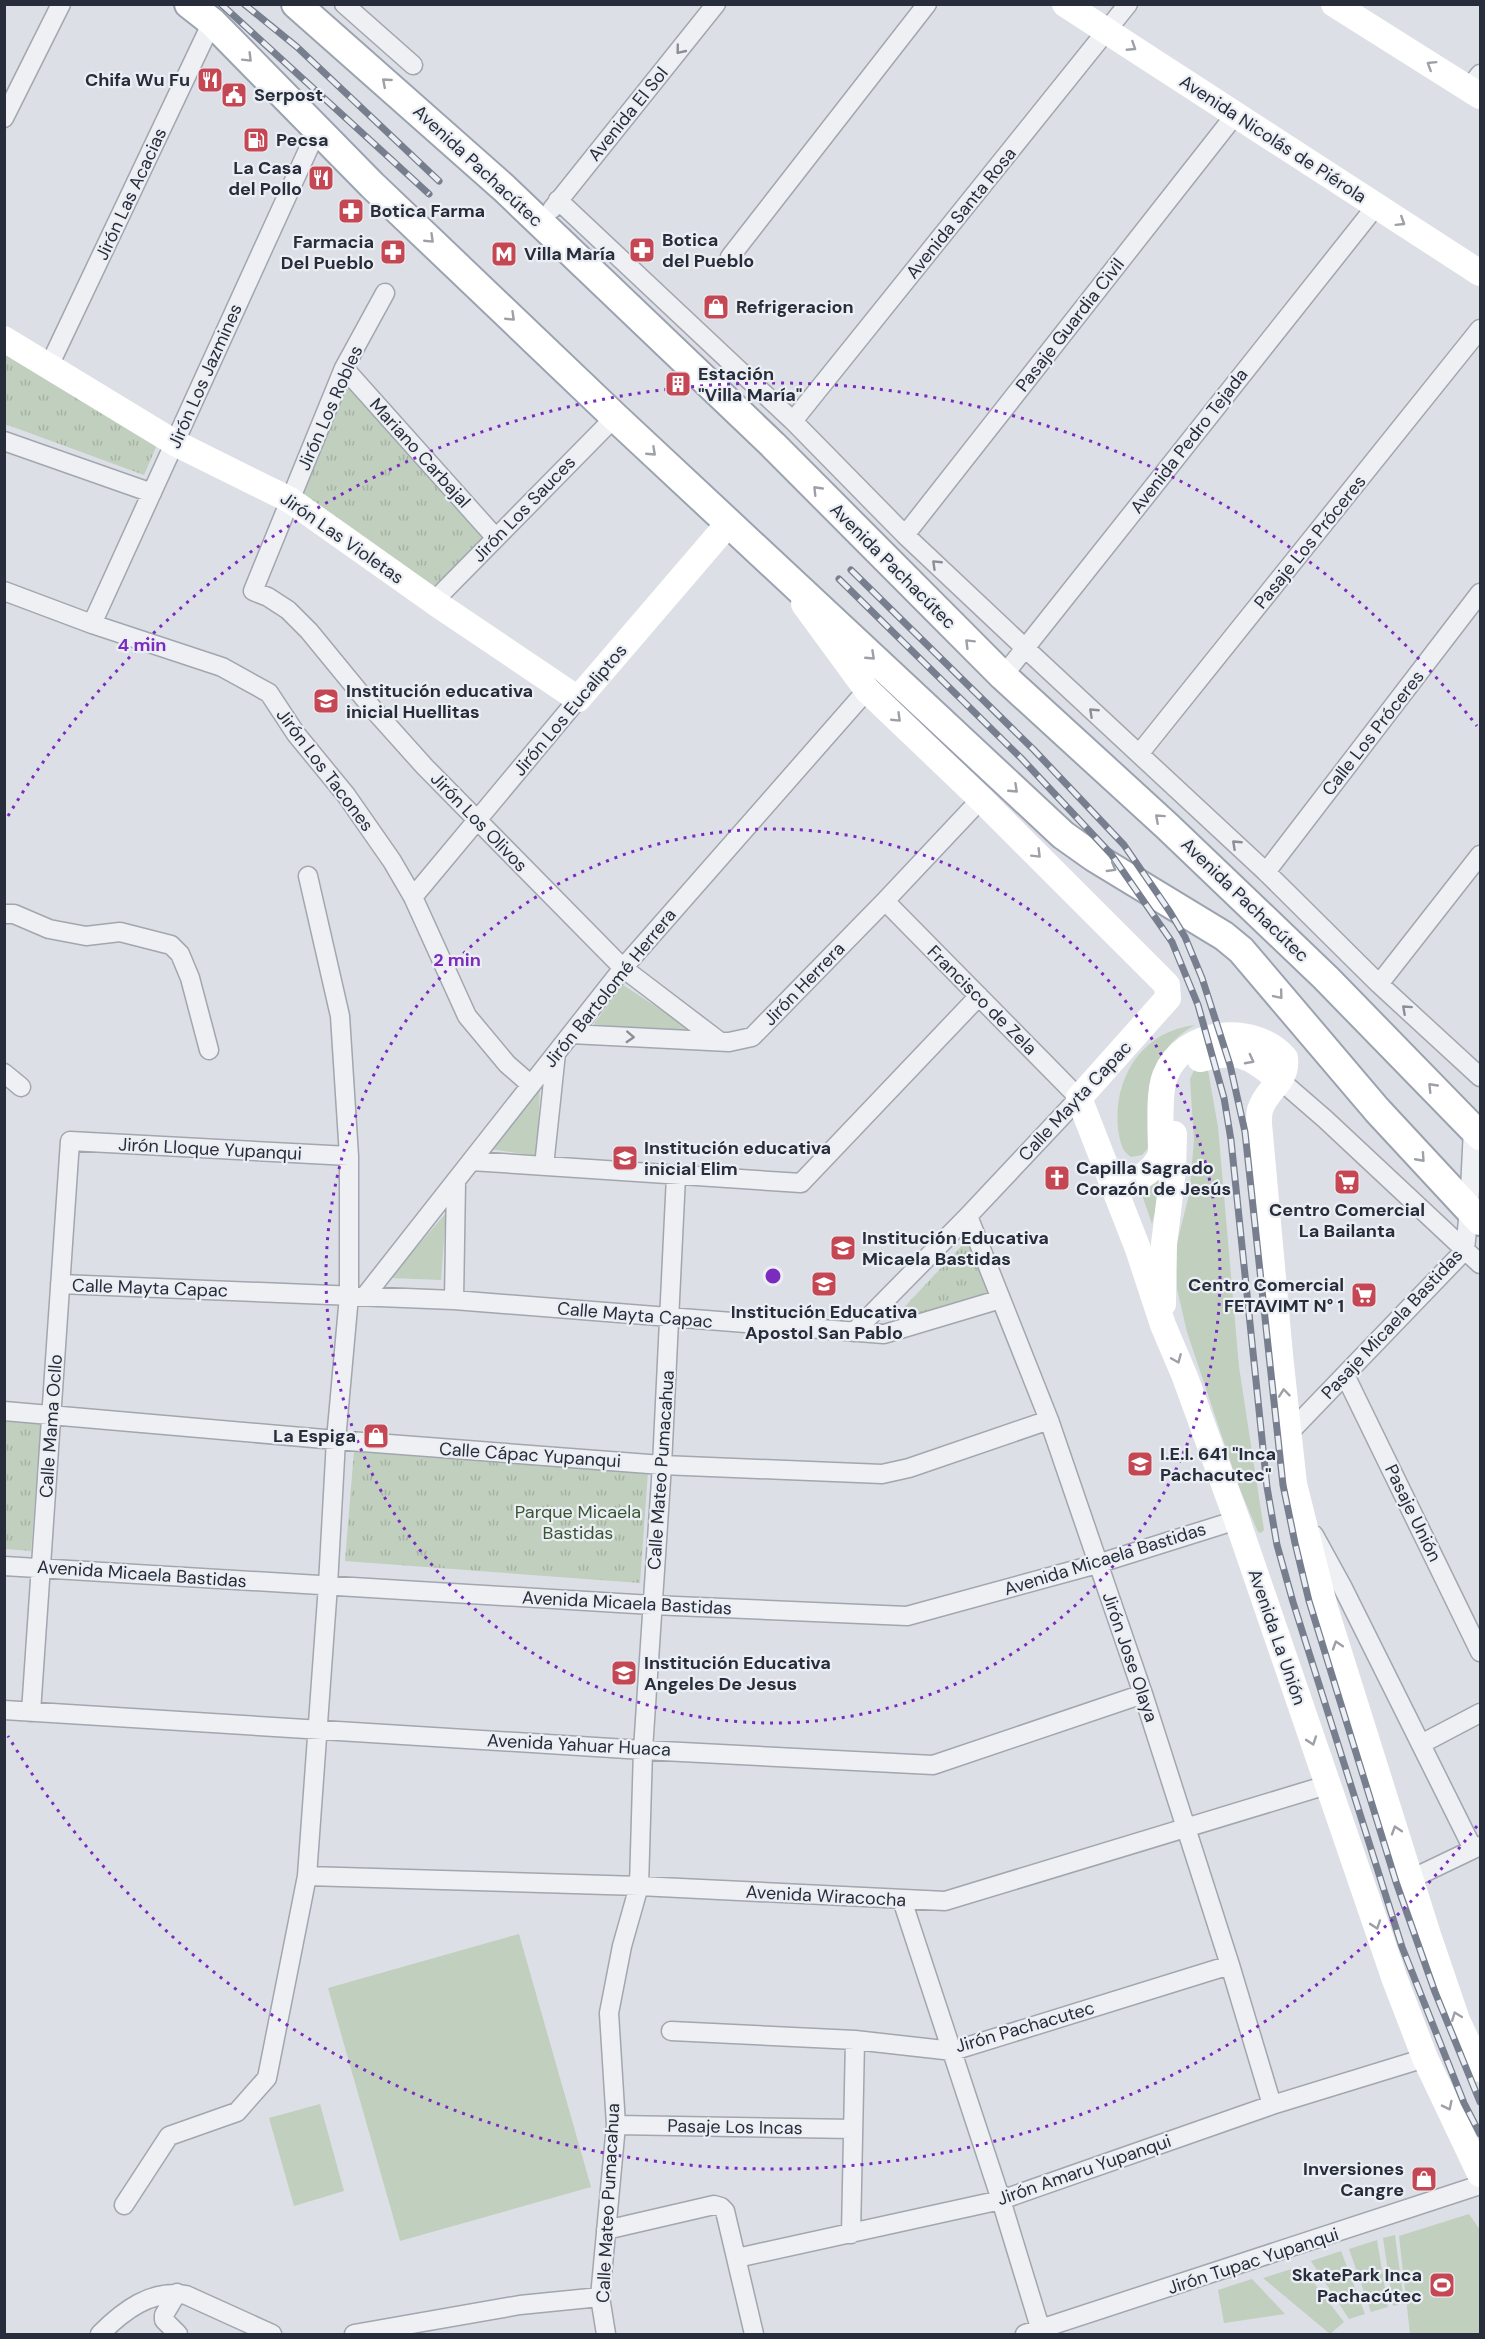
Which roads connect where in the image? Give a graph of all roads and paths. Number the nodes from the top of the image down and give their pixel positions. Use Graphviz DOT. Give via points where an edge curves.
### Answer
graph roads {
  1 [pos="61,4"];
  2 [pos="189,4"];
  3 [pos="344,4"];
  4 [pos="716,4"];
  5 [pos="927,4"];
  6 [pos="1065,4"];
  7 [pos="1128,4"];
  8 [pos="1335,4"];
  9 [pos="301,6"];
  10 [pos="212,22"];
  11 [pos="1108,32"];
  12 [pos="412,65"];
  13 [pos="1476,86"];
  14 [pos="1235,115"];
  15 [pos="4,118"];
  16 [pos="318,128"];
  17 [pos="558,200"];
  18 [pos="1376,206"];
  19 [pos="540,223"];
  20 [pos="730,257"];
  21 [pos="1480,273"];
  22 [pos="385,292"];
  23 [pos="1480,329"];
  24 [pos="4,339"];
  25 [pos="49,366"];
  26 [pos="344,368"];
  27 [pos="615,417"];
  28 [pos="793,421"];
  29 [pos="4,441"];
  30 [pos="175,443"];
  31 [pos="152,493"];
  32 [pos="290,500"];
  33 [pos="728,524"];
  34 [pos="905,535"];
  35 [pos="496,537"];
  36 [pos="782,574"];
  37 [pos="4,591"];
  38 [pos="253,591"];
  39 [pos="1480,593"];
  40 [pos="433,602"];
  41 [pos="92,624"];
  42 [pos="1025,648"];
  43 [pos="1003,676"];
  44 [pos="867,690"];
  45 [pos="578,699"];
  46 [pos="1138,754"];
  47 [pos="981,799"];
  48 [pos="477,821"];
  49 [pos="1480,855"];
  50 [pos="1266,872"];
  51 [pos="308,876"];
  52 [pos="413,897"];
  53 [pos="885,901"];
  54 [pos="4,914"];
  55 [pos="623,968"];
  56 [pos="1379,984"];
  57 [pos="979,996"];
  58 [pos="572,1034"];
  59 [pos="719,1041"];
  60 [pos="209,1050"];
  61 [pos="556,1053"];
  62 [pos="4,1073"];
  63 [pos="1480,1077"];
  64 [pos="1280,1080"];
  65 [pos="531,1085"];
  66 [pos="21,1087"];
  67 [pos="1079,1098"];
  68 [pos="1478,1128"];
  69 [pos="70,1141"];
  70 [pos="349,1156"];
  71 [pos="471,1161"];
  72 [pos="544,1166"];
  73 [pos="676,1176"];
  74 [pos="456,1181"];
  75 [pos="1113,1186"];
  76 [pos="968,1216"];
  77 [pos="1475,1216"];
  78 [pos="1164,1244"];
  79 [pos="1138,1249"];
  80 [pos="1465,1250"];
  81 [pos="1480,1264"];
  82 [pos="60,1284"];
  83 [pos="357,1296"];
  84 [pos="1001,1299"];
  85 [pos="454,1300"];
  86 [pos="670,1318"];
  87 [pos="1163,1325"];
  88 [pos="855,1332"];
  89 [pos="1345,1374"];
  90 [pos="4,1411"];
  91 [pos="51,1416"];
  92 [pos="1049,1420"];
  93 [pos="1288,1434"];
  94 [pos="336,1440"];
  95 [pos="662,1465"];
  96 [pos="1301,1512"];
  97 [pos="1237,1520"];
  98 [pos="1097,1564"];
  99 [pos="4,1566"];
  100 [pos="41,1568"];
  101 [pos="328,1586"];
  102 [pos="652,1605"];
  103 [pos="1480,1652"];
  104 [pos="1143,1694"];
  105 [pos="4,1710"];
  106 [pos="31,1712"];
  107 [pos="1480,1713"];
  108 [pos="316,1729"];
  109 [pos="1421,1744"];
  110 [pos="643,1750"];
  111 [pos="1327,1785"];
  112 [pos="1186,1829"];
  113 [pos="1477,1848"];
  114 [pos="307,1876"];
  115 [pos="1412,1879"];
  116 [pos="639,1886"];
  117 [pos="902,1900"];
  118 [pos="1230,1965"];
  119 [pos="671,2031"];
  120 [pos="855,2040"];
  121 [pos="953,2051"];
  122 [pos="1425,2058"];
  123 [pos="1480,2069"];
  124 [pos="1272,2106"];
  125 [pos="616,2125"];
  126 [pos="853,2129"];
  127 [pos="1480,2174"];
  128 [pos="1480,2185"];
  129 [pos="1001,2200"];
  130 [pos="124,2205"];
  131 [pos="606,2230"];
  132 [pos="851,2234"];
  133 [pos="737,2258"];
  134 [pos="177,2293"];
  135 [pos="600,2297"];
  136 [pos="389,2331"];
  137 [pos="1036,2333"];
  138 [pos="100,2334"];
  139 [pos="178,2334"];
  140 [pos="272,2334"];
  141 [pos="354,2334"];
  142 [pos="606,2334"];
  143 [pos="754,2334"];
  1 -- 15 [label="street"];
  2 -- 10 [label="main road"];
  3 -- 12 [label="street"];
  4 -- 17 [label="street, Avenida El Sol, one-way"];
  5 -- 20 [label="street"];
  6 -- 11 [label="street, Avenida Nicolás de Piérola"];
  7 -- 11 [label="street, Avenida Santa Rosa"];
  13 -- 8 [label="street, one-way"];
  19 -- 9 [label="main road, Avenida Pachacútec, one-way"];
  10 -- 16 [label="main road, one-way"];
  10 -- 25 [label="street, Jirón Las Acacias"];
  11 -- 14 [label="street, Avenida Nicolás de Piérola, one-way"];
  11 -- 28 [label="street, Avenida Santa Rosa"];
  14 -- 18 [label="street, Avenida Nicolás de Piérola"];
  14 -- 34 [label="street, Pasaje Guardia Civil"];
  16 -- 27 [label="main road, one-way" via="372,185"];
  16 -- 30 [label="street, Jirón Los Jazmines"];
  17 -- 19 [label="street, Avenida El Sol"];
  17 -- 28 [label="street, Avenida Pachacútec"];
  18 -- 21 [label="street, Avenida Nicolás de Piérola, one-way"];
  18 -- 42 [label="street, Avenida Pedro Tejada"];
  43 -- 19 [label="main road, Avenida Pachacútec, one-way" via="773,445"];
  22 -- 26 [label="street, Jirón Los Robles"];
  23 -- 46 [label="street, Pasaje Los Próceres"];
  24 -- 25 [label="street, Jirón Las Violetas"];
  25 -- 30 [label="street, Jirón Las Violetas"];
  26 -- 32 [label="street, Jirón Los Robles"];
  26 -- 35 [label="street, Mariano Carbajal"];
  27 -- 33 [label="main road, one-way"];
  27 -- 35 [label="street, Jirón Los Sauces"];
  28 -- 34 [label="street, Avenida Pachacútec"];
  29 -- 31 [label="street"];
  30 -- 31 [label="street, Jirón Los Jazmines"];
  30 -- 32 [label="street, Jirón Las Violetas"];
  31 -- 41 [label="street, Jirón Los Jazmines"];
  32 -- 38 [label="street, Jirón Los Robles"];
  32 -- 40 [label="street, Jirón Las Violetas"];
  33 -- 36 [label="main road"];
  33 -- 45 [label="street, Jirón Los Eucaliptos"];
  42 -- 34 [label="street, Avenida Pachacútec, one-way"];
  35 -- 40 [label="street, Jirón Los Sauces"];
  36 -- 44 [label="street"];
  36 -- 77 [label="main road, one-way" via="1063,835 1241,950 1377,1110"];
  37 -- 41 [label="street, Jirón Los Tacones"];
  38 -- 48 [label="street, Jirón Los Olivos" via="288,610 309,631 397,738"];
  39 -- 50 [label="street, Calle Los Próceres"];
  40 -- 45 [label="street, Jirón Las Violetas"];
  41 -- 52 [label="street, Jirón Los Tacones" via="222,667 269,693 296,734 346,795"];
  42 -- 43 [label="street, Avenida Pedro Tejada"];
  46 -- 42 [label="street, Avenida Pachacútec, one-way"];
  68 -- 43 [label="main road, Avenida Pachacútec, one-way" via="1167,826"];
  44 -- 47 [label="street, one-way"];
  44 -- 55 [label="street, Jirón Bartolomé Herrera"];
  45 -- 48 [label="street, Jirón Los Eucaliptos"];
  50 -- 46 [label="street, Avenida Pachacútec, one-way"];
  47 -- 53 [label="street, Jirón Herrera"];
  47 -- 67 [label="street, Calle Mayta Capac, one-way" via="1167,985 1168,998"];
  48 -- 52 [label="street, Jirón Los Eucaliptos"];
  48 -- 55 [label="street, Jirón Los Olivos"];
  49 -- 56 [label="street"];
  50 -- 56 [label="street, Avenida Pachacútec"];
  51 -- 70 [label="street" via="340,1016"];
  52 -- 65 [label="street, Jirón Los Tacones" via="467,1016 507,1064"];
  53 -- 57 [label="street, Francisco de Zela"];
  53 -- 59 [label="street, Jirón Herrera" via="752,1037"];
  54 -- 60 [label="street" via="86,936 120,932 171,945 180,954 190,978"];
  55 -- 58 [label="street, Jirón Bartolomé Herrera"];
  55 -- 59 [label="street, Jirón Los Olivos"];
  63 -- 56 [label="street, Avenida Pachacútec, one-way"];
  57 -- 67 [label="street, Francisco de Zela"];
  57 -- 73 [label="street" via="801,1183"];
  58 -- 59 [label="street, Jirón Herrera, one-way"];
  58 -- 61 [label="street, Jirón Bartolomé Herrera"];
  61 -- 65 [label="street, Jirón Bartolomé Herrera"];
  61 -- 72 [label="street"];
  62 -- 66 [label="street"];
  64 -- 75 [label="street" via="1285,1058 1256,1037 1228,1036 1187,1048 1164,1078 1158,1161 1142,1177"];
  78 -- 64 [label="street, one-way" via="1173,1172 1172,1092 1182,1071 1199,1059 1231,1053 1247,1057"];
  64 -- 80 [label="street"];
  93 -- 64 [label="street, one-way" via="1259,1124 1260,1110"];
  65 -- 71 [label="street, Jirón Bartolomé Herrera"];
  67 -- 75 [label="street, Avenida La Unión"];
  67 -- 76 [label="street, Calle Mayta Capac"];
  68 -- 77 [label="street, Pasaje Micaela Bastidas"];
  69 -- 70 [label="street, Jirón Lloque Yupanqui"];
  69 -- 82 [label="street, Calle Mama Ocllo"];
  70 -- 83 [label="street"];
  71 -- 72 [label="street"];
  71 -- 74 [label="street, Jirón Bartolomé Herrera"];
  72 -- 73 [label="street"];
  73 -- 86 [label="street, Calle Mateo Pumacahua"];
  74 -- 83 [label="street, Jirón Bartolomé Herrera"];
  74 -- 85 [label="street"];
  75 -- 79 [label="street, Avenida La Unión"];
  76 -- 84 [label="street, Jirón Jose Olaya"];
  76 -- 88 [label="street, Calle Mayta Capac"];
  77 -- 80 [label="street, Pasaje Micaela Bastidas"];
  78 -- 79 [label="street" via="1153,1252"];
  78 -- 87 [label="street"];
  79 -- 87 [label="street, Avenida La Unión"];
  80 -- 81 [label="street"];
  80 -- 89 [label="street, Pasaje Micaela Bastidas"];
  82 -- 83 [label="street, Calle Mayta Capac"];
  82 -- 91 [label="street, Calle Mama Ocllo"];
  83 -- 85 [label="street, Calle Mayta Capac"];
  83 -- 94 [label="street"];
  84 -- 88 [label="street" via="884,1335"];
  84 -- 92 [label="street, Jirón Jose Olaya"];
  85 -- 86 [label="street, Calle Mayta Capac"];
  86 -- 88 [label="street, Calle Mayta Capac"];
  86 -- 95 [label="street, Calle Mateo Pumacahua"];
  87 -- 97 [label="street, Avenida La Unión, one-way"];
  89 -- 93 [label="street, Pasaje Micaela Bastidas"];
  89 -- 103 [label="street, Pasaje Unión"];
  90 -- 91 [label="street, Calle Cápac Yupanqui"];
  91 -- 94 [label="street, Calle Cápac Yupanqui"];
  91 -- 100 [label="street, Calle Mama Ocllo"];
  92 -- 95 [label="street, Calle Cápac Yupanqui" via="882,1474"];
  92 -- 98 [label="street, Jirón Jose Olaya"];
  93 -- 96 [label="street"];
  94 -- 95 [label="street, Calle Cápac Yupanqui"];
  94 -- 101 [label="street"];
  95 -- 102 [label="street, Calle Mateo Pumacahua"];
  96 -- 109 [label="street"];
  115 -- 96 [label="street, one-way" via="1325,1608"];
  97 -- 98 [label="street, Avenida Micaela Bastidas"];
  97 -- 111 [label="street, Avenida La Unión, one-way"];
  98 -- 102 [label="street, Avenida Micaela Bastidas" via="908,1616"];
  98 -- 104 [label="street, Jirón Jose Olaya"];
  99 -- 100 [label="street, Avenida Micaela Bastidas"];
  100 -- 101 [label="street, Avenida Micaela Bastidas"];
  100 -- 106 [label="street, Calle Mama Ocllo"];
  101 -- 102 [label="street, Avenida Micaela Bastidas"];
  101 -- 108 [label="street"];
  102 -- 110 [label="street, Calle Mateo Pumacahua"];
  104 -- 110 [label="street, Avenida Yahuar Huaca" via="933,1765"];
  104 -- 112 [label="street, Jirón Jose Olaya"];
  105 -- 106 [label="street, Avenida Yahuar Huaca"];
  106 -- 108 [label="street, Avenida Yahuar Huaca"];
  107 -- 109 [label="street"];
  108 -- 110 [label="street, Avenida Yahuar Huaca"];
  108 -- 114 [label="street"];
  109 -- 113 [label="street"];
  110 -- 116 [label="street, Calle Mateo Pumacahua"];
  111 -- 112 [label="street, Avenida Wiracocha"];
  111 -- 122 [label="street, Avenida La Unión, one-way"];
  112 -- 117 [label="street, Avenida Wiracocha" via="945,1901"];
  112 -- 118 [label="street, Jirón Jose Olaya"];
  113 -- 115 [label="street"];
  114 -- 116 [label="street, Avenida Wiracocha"];
  114 -- 130 [label="street" via="267,2078 237,2112 169,2136"];
  123 -- 115 [label="street, one-way" via="1457,2020"];
  116 -- 117 [label="street, Avenida Wiracocha"];
  116 -- 125 [label="street, Calle Mateo Pumacahua" via="609,2013"];
  117 -- 121 [label="street"];
  118 -- 121 [label="street, Jirón Pachacutec"];
  118 -- 124 [label="street, Jirón Jose Olaya"];
  119 -- 120 [label="street, Jirón Pachacutec"];
  120 -- 121 [label="street, Jirón Pachacutec"];
  120 -- 126 [label="street"];
  121 -- 129 [label="street"];
  122 -- 124 [label="street, Jirón Amaru Yupanqui"];
  122 -- 127 [label="street, Avenida La Unión, one-way"];
  124 -- 129 [label="street, Jirón Amaru Yupanqui"];
  125 -- 126 [label="street, Pasaje Los Incas"];
  125 -- 131 [label="street, Calle Mateo Pumacahua"];
  126 -- 132 [label="street"];
  128 -- 137 [label="street, Jirón Tupac Yupanqui"];
  129 -- 132 [label="street, Jirón Amaru Yupanqui"];
  129 -- 137 [label="street"];
  131 -- 133 [label="street" via="714,2205 725,2211"];
  131 -- 135 [label="street, Calle Mateo Pumacahua"];
  132 -- 133 [label="street, Jirón Amaru Yupanqui"];
  133 -- 143 [label="street"];
  134 -- 138 [label="street" via="144,2301 119,2315"];
  134 -- 139 [label="street" via="164,2320"];
  134 -- 140 [label="street"];
  135 -- 136 [label="street" via="520,2305"];
  135 -- 142 [label="street, Calle Mateo Pumacahua"];
  136 -- 141 [label="street"];
}
